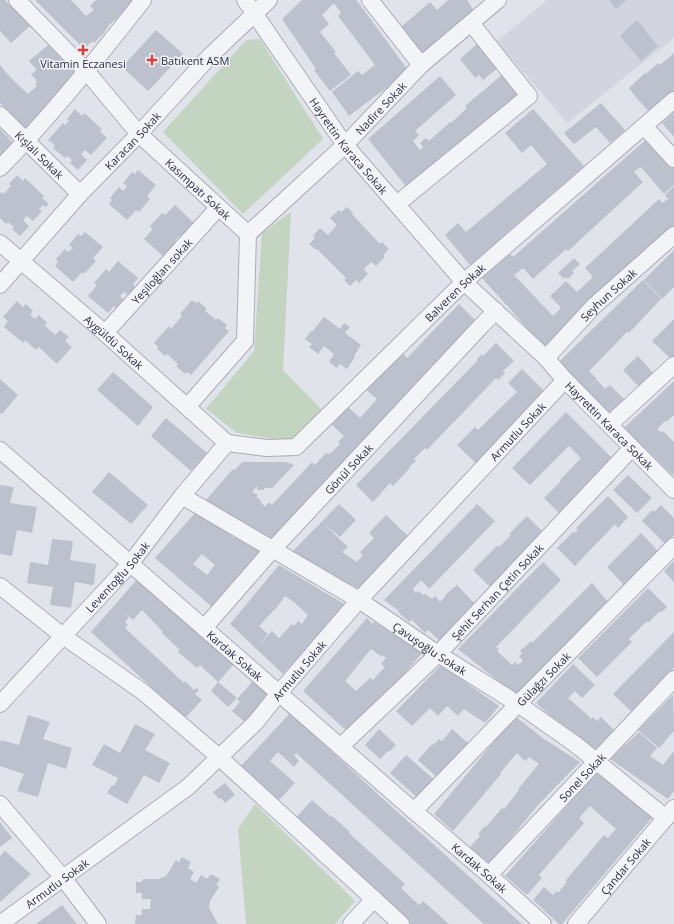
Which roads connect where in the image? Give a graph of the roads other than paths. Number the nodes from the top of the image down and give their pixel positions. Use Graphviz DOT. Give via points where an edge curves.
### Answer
graph roads {
  1 [pos="17,0"];
  2 [pos="143,0"];
  3 [pos="269,0"];
  4 [pos="370,0"];
  5 [pos="489,3"];
  6 [pos="250,6"];
  7 [pos="471,23"];
  8 [pos="421,65"];
  9 [pos="87,72"];
  10 [pos="674,100"];
  11 [pos="0,115"];
  12 [pos="644,126"];
  13 [pos="139,134"];
  14 [pos="27,141"];
  15 [pos="346,145"];
  16 [pos="674,159"];
  17 [pos="0,168"];
  18 [pos="80,194"];
  19 [pos="397,204"];
  20 [pos="218,208"];
  21 [pos="248,234"];
  22 [pos="674,234"];
  23 [pos="0,243"];
  24 [pos="21,262"];
  25 [pos="464,282"];
  26 [pos="0,285"];
  27 [pos="496,312"];
  28 [pos="105,333"];
  29 [pos="546,358"];
  30 [pos="674,365"];
  31 [pos="565,380"];
  32 [pos="187,407"];
  33 [pos="610,424"];
  34 [pos="227,443"];
  35 [pos="632,448"];
  36 [pos="0,450"];
  37 [pos="672,485"];
  38 [pos="182,496"];
  39 [pos="674,546"];
  40 [pos="273,549"];
  41 [pos="130,564"];
  42 [pos="0,586"];
  43 [pos="359,600"];
  44 [pos="204,628"];
  45 [pos="63,636"];
  46 [pos="438,654"];
  47 [pos="674,679"];
  48 [pos="279,693"];
  49 [pos="0,704"];
  50 [pos="518,704"];
  51 [pos="340,747"];
  52 [pos="219,757"];
  53 [pos="596,761"];
  54 [pos="0,804"];
  55 [pos="414,811"];
  56 [pos="670,813"];
  57 [pos="489,876"];
  58 [pos="64,879"];
  59 [pos="374,899"];
  60 [pos="0,924"];
  61 [pos="98,924"];
  62 [pos="351,924"];
  63 [pos="401,924"];
  64 [pos="543,924"];
  65 [pos="576,924"];
  1 -- 9 [label="street, Kasımpatı Sokak"];
  2 -- 9 [label="street"];
  3 -- 6 [label="street, Karacan Sokak"];
  4 -- 8 [label="street"];
  5 -- 7 [label="street, Nadire Sokak"];
  6 -- 13 [label="street, Karacan Sokak" via="210,56"];
  6 -- 15 [label="street, Hayrettin Karaca Sokak"];
  7 -- 8 [label="street, Nadire Sokak"];
  7 -- 19 [label="street" via="529,96"];
  8 -- 15 [label="street, Nadire Sokak"];
  9 -- 13 [label="street, Kasımpatı Sokak"];
  9 -- 14 [label="street"];
  10 -- 12 [label="street, Balveren Sokak"];
  11 -- 14 [label="street, Kışlalı Sokak"];
  12 -- 16 [label="street"];
  12 -- 25 [label="street, Balveren Sokak"];
  13 -- 18 [label="street, Karacan Sokak"];
  13 -- 20 [label="street, Kasımpatı Sokak"];
  14 -- 17 [label="street"];
  14 -- 18 [label="street, Kışlalı Sokak"];
  15 -- 19 [label="street, Hayrettin Karaca Sokak"];
  15 -- 21 [label="street, Nadire Sokak"];
  18 -- 24 [label="street, Karacan Sokak"];
  19 -- 25 [label="street, Hayrettin Karaca Sokak"];
  20 -- 21 [label="street, Kasımpatı Sokak"];
  20 -- 28 [label="street, Yeşiloğlan sokak"];
  21 -- 32 [label="street" via="245,341"];
  22 -- 29 [label="street, Seyhun Sokak" via="594,306"];
  23 -- 24 [label="street, Aygüldü Sokak"];
  24 -- 26 [label="street, Karacan Sokak"];
  24 -- 28 [label="street, Aygüldü Sokak"];
  25 -- 27 [label="street, Hayrettin Karaca Sokak"];
  25 -- 34 [label="street, Balveren Sokak" via="296,447 267,448"];
  27 -- 29 [label="street, Hayrettin Karaca Sokak"];
  27 -- 40 [label="street, Gönül Sokak"];
  28 -- 32 [label="street, Aygüldü Sokak"];
  29 -- 31 [label="street, Hayrettin Karaca Sokak"];
  30 -- 33 [label="street"];
  31 -- 33 [label="street, Hayrettin Karaca Sokak"];
  31 -- 43 [label="street, Armutlu Sokak"];
  32 -- 34 [label="street, Aygüldü Sokak"];
  33 -- 35 [label="street, Hayrettin Karaca Sokak"];
  34 -- 38 [label="street, Leventoğlu Sokak"];
  35 -- 37 [label="street, Hayrettin Karaca Sokak"];
  35 -- 46 [label="street, Şehit Serhan Çetin Sokak"];
  36 -- 41 [label="street, Kardak Sokak"];
  38 -- 40 [label="street, Çavuşoğlu Sokak"];
  38 -- 41 [label="street, Leventoğlu Sokak"];
  39 -- 50 [label="street, Gülağzı Sokak"];
  40 -- 43 [label="street, Çavuşoğlu Sokak"];
  40 -- 44 [label="street, Gönül Sokak"];
  41 -- 44 [label="street, Kardak Sokak"];
  41 -- 45 [label="street, Leventoğlu Sokak"];
  42 -- 45 [label="street"];
  43 -- 46 [label="street, Çavuşoğlu Sokak"];
  43 -- 48 [label="street, Armutlu Sokak"];
  44 -- 48 [label="street, Kardak Sokak"];
  45 -- 49 [label="street, Leventoğlu Sokak"];
  45 -- 52 [label="street" via="143,692"];
  46 -- 50 [label="street, Çavuşoğlu Sokak"];
  46 -- 51 [label="street, Şehit Serhan Çetin Sokak"];
  47 -- 53 [label="street, Sonel Sokak"];
  48 -- 51 [label="street, Kardak Sokak"];
  48 -- 52 [label="street, Armutlu Sokak" via="256,722"];
  50 -- 53 [label="street, Çavuşoğlu Sokak"];
  50 -- 55 [label="street, Gülağzı Sokak"];
  51 -- 55 [label="street, Kardak Sokak"];
  52 -- 58 [label="street, Armutlu Sokak" via="188,787"];
  52 -- 59 [label="street"];
  53 -- 56 [label="street, Çavuşoğlu Sokak"];
  53 -- 57 [label="street, Sonel Sokak"];
  54 -- 58 [label="street"];
  55 -- 57 [label="street, Kardak Sokak"];
  56 -- 65 [label="street, Çandar Sokak"];
  57 -- 64 [label="street, Kardak Sokak"];
  58 -- 60 [label="street, Armutlu Sokak"];
  58 -- 61 [label="street"];
  59 -- 62 [label="street"];
  59 -- 63 [label="street"];
}
